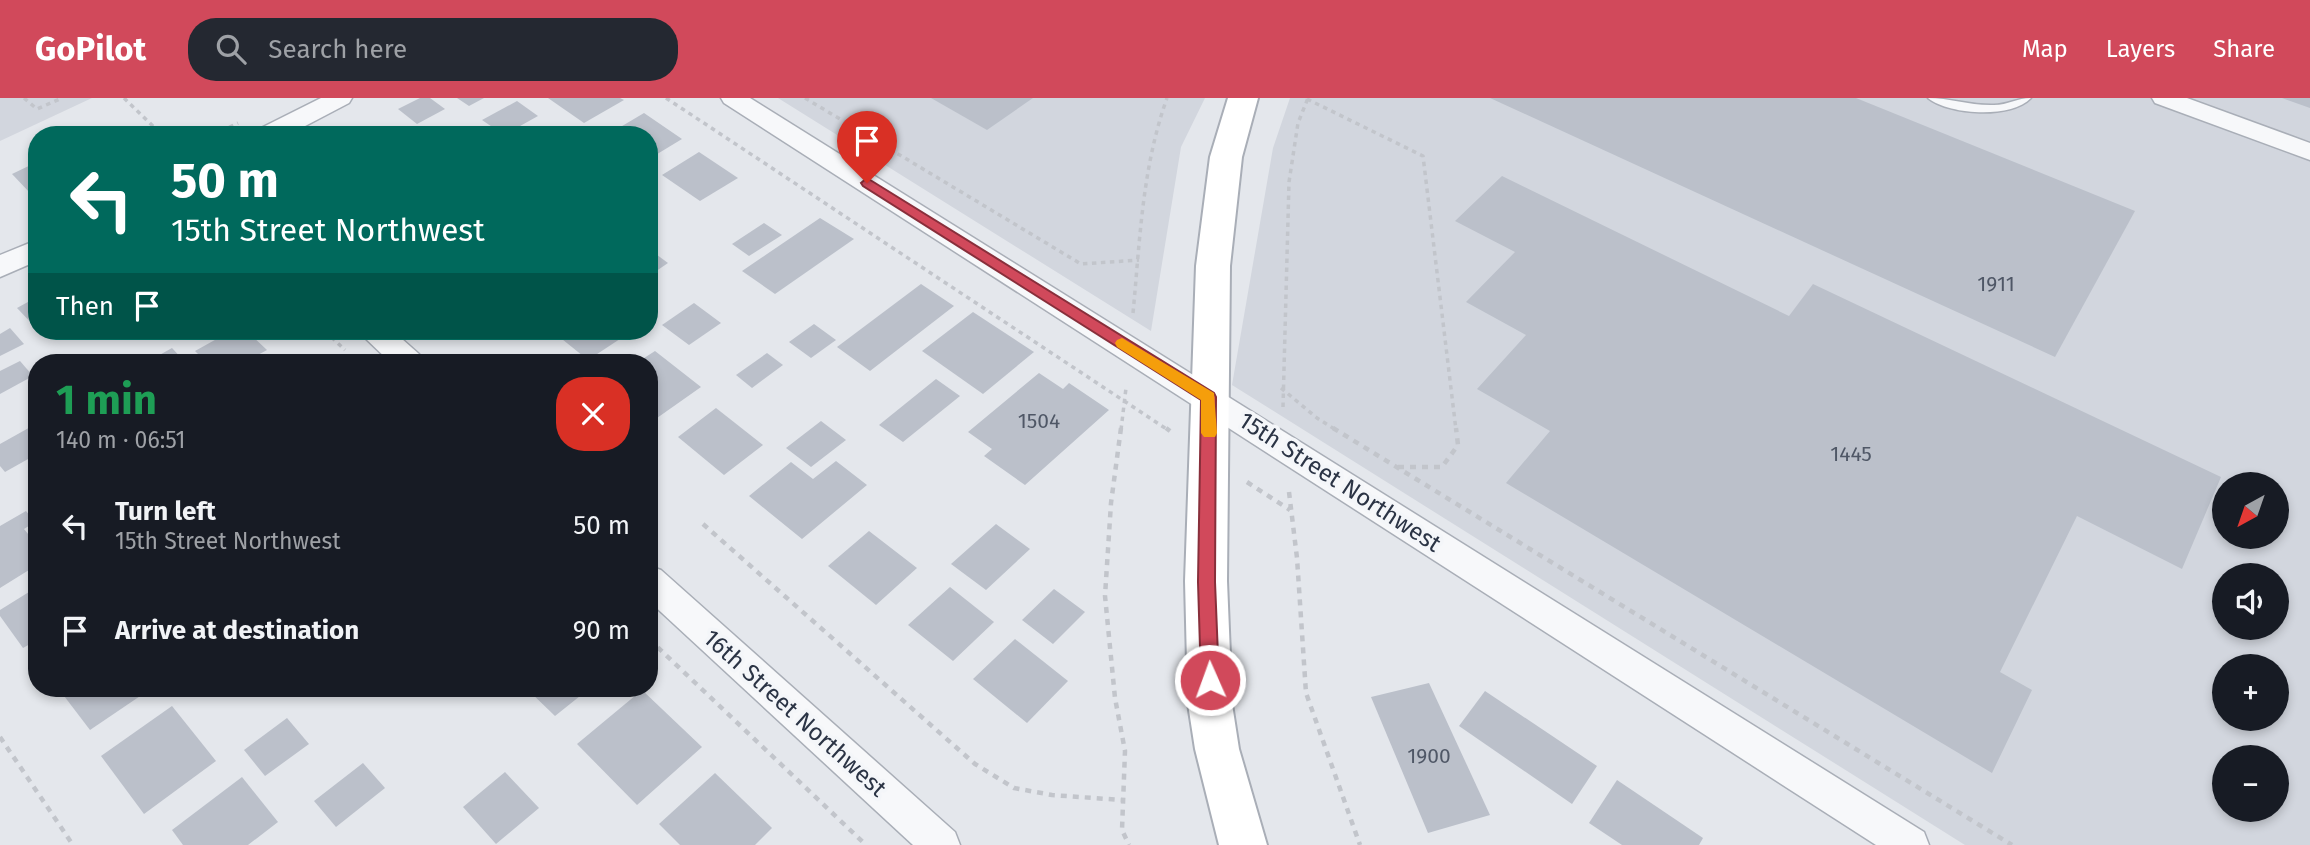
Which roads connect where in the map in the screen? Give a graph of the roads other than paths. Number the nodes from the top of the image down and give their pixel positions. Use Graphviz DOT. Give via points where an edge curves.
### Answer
graph roads {
  1 [pos="340,98"];
  2 [pos="733,98"];
  3 [pos="1242,98"];
  4 [pos="1934,98"];
  5 [pos="2025,98"];
  6 [pos="2164,98"];
  7 [pos="286,126"];
  8 [pos="2310,152"];
  9 [pos="28,253"];
  10 [pos="0,267"];
  11 [pos="385,340"];
  12 [pos="401,354"];
  13 [pos="1209,397"];
  14 [pos="658,588"];
  15 [pos="941,845"];
  16 [pos="1243,845"];
  17 [pos="1910,845"];
  1 -- 7 [label="street"];
  2 -- 13 [label="street, 15th Street Northwest"];
  3 -- 13 [label="main road" via="1218,209"];
  4 -- 5 [label="lane" via="1982,109 2006,107"];
  6 -- 8 [label="street"];
  9 -- 10 [label="street"];
  11 -- 12 [label="street"];
  13 -- 16 [label="main road" via="1206,582 1210,704"];
  13 -- 17 [label="street, 15th Street Northwest"];
  14 -- 15 [label="street, 16th Street Northwest"];
}
